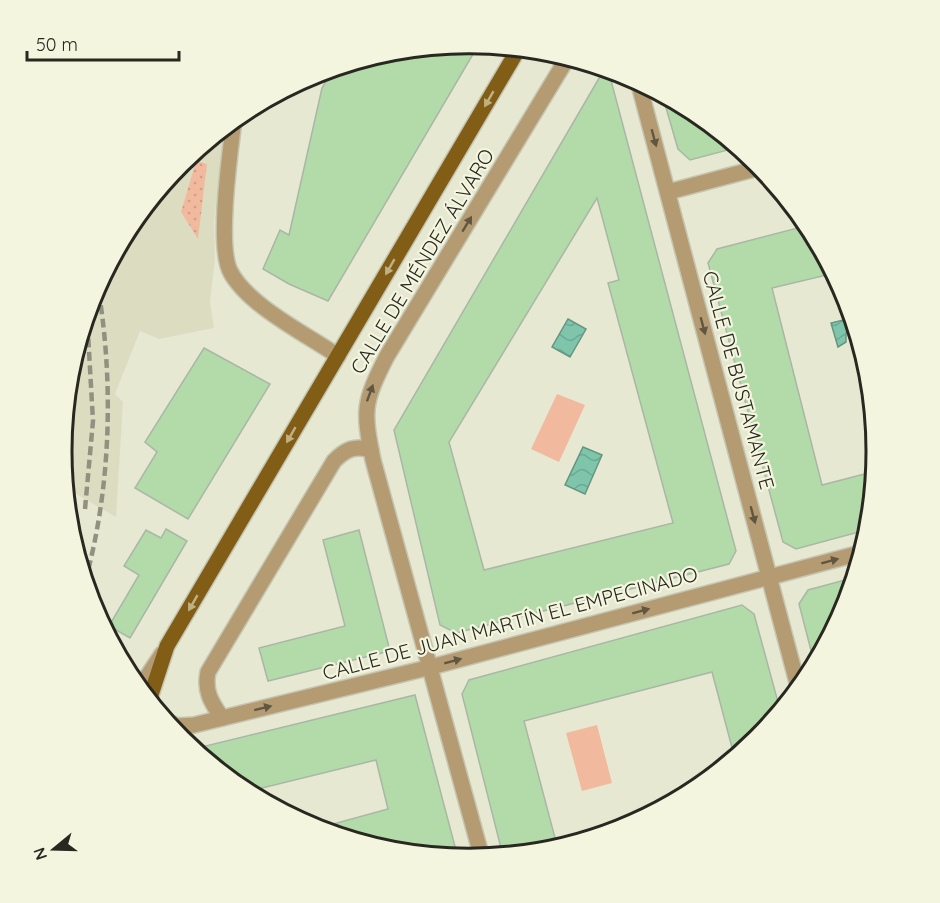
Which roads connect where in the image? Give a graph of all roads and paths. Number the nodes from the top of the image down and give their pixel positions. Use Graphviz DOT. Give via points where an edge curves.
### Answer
graph roads {
  1 [pos="514,56"];
  2 [pos="563,66"];
  3 [pos="641,93"];
  4 [pos="233,132"];
  5 [pos="751,170"];
  6 [pos="668,192"];
  7 [pos="338,356"];
  8 [pos="371,450"];
  9 [pos="854,555"];
  10 [pos="769,577"];
  11 [pos="431,667"];
  12 [pos="796,679"];
  13 [pos="152,688"];
  14 [pos="222,718"];
  15 [pos="182,726"];
  16 [pos="479,849"];
  1 -- 7 [label="main road, CALLE DE MÉNDEZ ÁLVARO, one-way"];
  8 -- 2 [label="street, CALLE DE MÉNDEZ ÁLVARO, one-way" via="365,407 377,374"];
  3 -- 6 [label="street, CALLE DE BUSTAMANTE, one-way"];
  4 -- 7 [label="street" via="223,247 230,271 262,305"];
  5 -- 6 [label="street"];
  6 -- 10 [label="street, CALLE DE BUSTAMANTE, one-way"];
  7 -- 13 [label="main road, CALLE DE MÉNDEZ ÁLVARO, one-way" via="167,646"];
  8 -- 11 [label="street, CALLE DE MÉNDEZ ÁLVARO"];
  8 -- 14 [label="street" via="353,447 334,461 208,672 207,694"];
  10 -- 9 [label="street, CALLE DE JUAN MARTÍN EL EMPECINADO, one-way"];
  11 -- 10 [label="street, CALLE DE JUAN MARTÍN EL EMPECINADO, one-way"];
  10 -- 12 [label="street, CALLE DE BUSTAMANTE"];
  14 -- 11 [label="street, CALLE DE JUAN MARTÍN EL EMPECINADO, one-way"];
  11 -- 16 [label="street, CALLE DE MÉNDEZ ÁLVARO"];
  14 -- 15 [label="street, CALLE DE JUAN MARTÍN EL EMPECINADO"];
}
